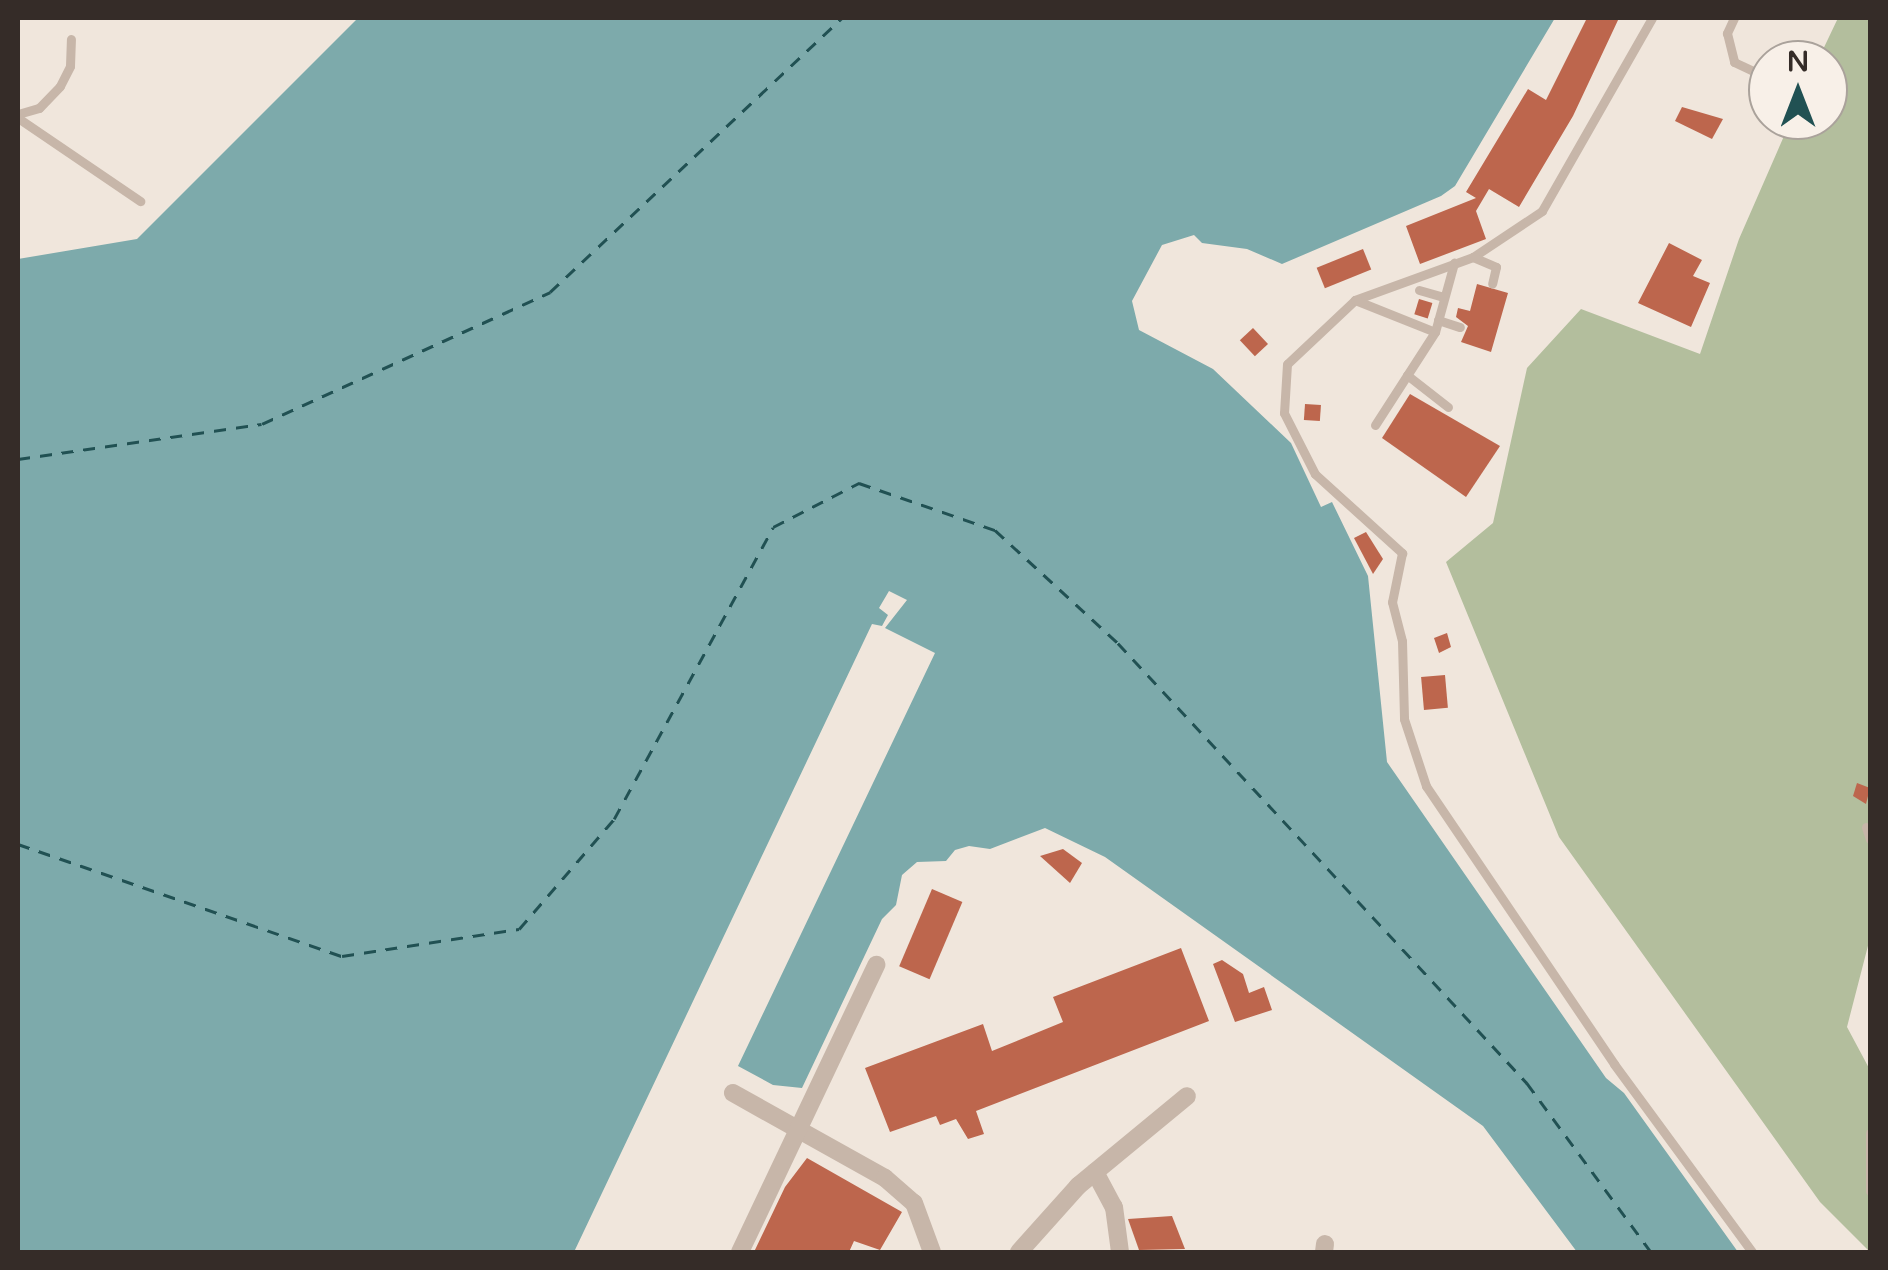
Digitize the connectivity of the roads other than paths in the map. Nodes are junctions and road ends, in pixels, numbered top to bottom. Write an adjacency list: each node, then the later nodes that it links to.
1 (1652, 18): 7 (lane)
2 (1734, 18): 4 (lane)
3 (71, 39): 5 (lane)
4 (1748, 69)
5 (18, 116): 6 (lane)
6 (140, 201)
7 (1472, 257): 8 (lane); 9 (lane)
8 (1454, 264): 11 (lane); 12 (lane)
9 (1492, 284)
10 (1418, 290): 11 (lane)
11 (1444, 298): 13 (lane)
12 (1354, 300): 15 (lane); 32 (lane)
13 (1438, 320): 14 (lane); 15 (lane)
14 (1460, 326)
15 (1435, 332): 16 (lane)
16 (1407, 375): 17 (lane); 18 (lane)
17 (1448, 407)
18 (1374, 425)
19 (1866, 827): 20 (lane)
20 (1870, 839)
21 (876, 965): 24 (street)
22 (734, 1093): 24 (street)
23 (1187, 1096): 26 (street)
24 (795, 1130): 28 (street); 29 (street)
25 (1870, 1133): 27 (lane)
26 (1095, 1172): 30 (street); 31 (street)
27 (1870, 1191)
28 (740, 1252)
29 (932, 1252)
30 (1018, 1252)
31 (1120, 1252)
32 (1752, 1252)

